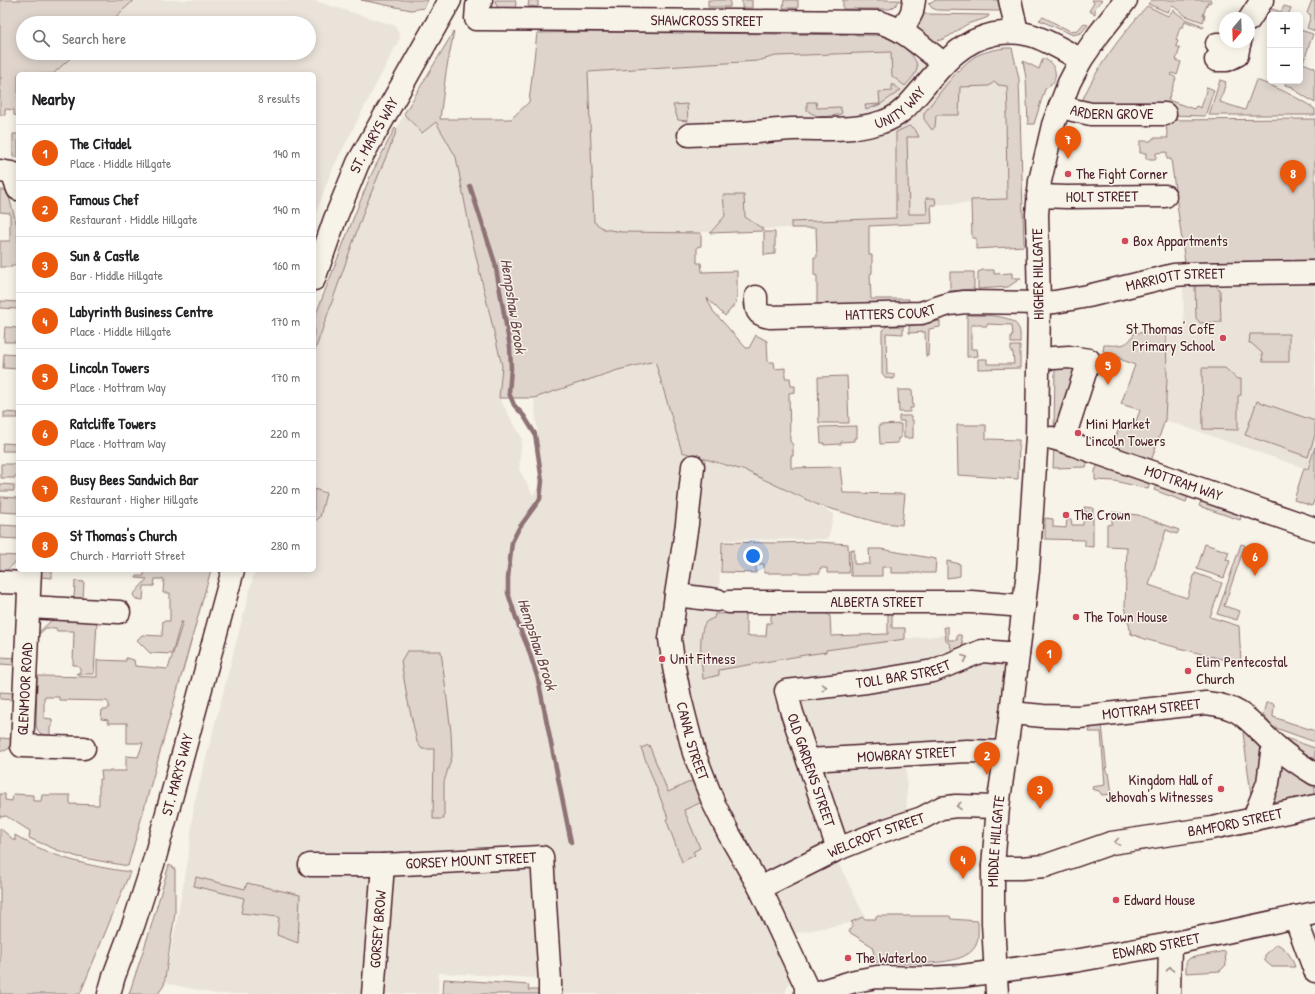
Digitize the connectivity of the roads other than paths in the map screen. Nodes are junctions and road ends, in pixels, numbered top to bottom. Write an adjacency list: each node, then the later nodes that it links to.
1 (450, 0): 22 (street, ST. MARYS WAY)
2 (481, 0): 8 (street, SHAWCROSS STREET)
3 (914, 0): 8 (street)
4 (1010, 0): 9 (street)
5 (1126, 0): 12 (street, HIGHER HILLGATE)
6 (1262, 0): 7 (street)
7 (1254, 12)
8 (902, 31): 13 (street, SHAWCROSS STREET)
9 (1018, 32): 12 (street, UNITY WAY); 13 (street, UNITY WAY)
10 (1227, 48): 11 (street)
11 (1216, 52)
12 (1082, 60): 14 (street, HIGHER HILLGATE)
13 (943, 64): 16 (street, UNITY WAY)
14 (1060, 106): 15 (street, ARDERN GROVE); 19 (street, HIGHER HILLGATE)
15 (1164, 114)
16 (689, 135)
17 (0, 171): 18 (street)
18 (16, 184)
19 (1038, 196): 20 (street, HOLT STREET); 24 (street, HIGHER HILLGATE)
20 (1165, 196)
21 (1315, 272): 24 (street, MARRIOTT STREET)
22 (316, 273)
23 (756, 297): 24 (street, HATTERS COURT)
24 (1038, 304): 28 (street, HIGHER HILLGATE)
25 (1053, 358): 27 (street, MOTTRAM WAY)
26 (693, 466): 32 (street, CANAL STREET)
27 (1315, 529)
28 (1028, 571): 33 (street, MIDDLE HILLGATE)
29 (232, 572): 56 (street, ST. MARYS WAY)
30 (29, 576): 31 (street); 34 (street, GLENMOOR ROAD)
31 (0, 582)
32 (676, 595): 33 (street, ALBERTA STREET); 51 (street, CANAL STREET)
33 (1024, 606): 36 (street, MIDDLE HILLGATE)
34 (29, 607): 35 (street); 40 (street, GLENMOOR ROAD)
35 (119, 612)
36 (1018, 654): 37 (street, TOLL BAR STREET, one-way to 36); 38 (street, MIDDLE HILLGATE)
37 (786, 691): 42 (street, OLD GARDENS STREET)
38 (1011, 713): 39 (street, MOTTRAM STREET); 41 (street, MIDDLE HILLGATE)
39 (1276, 747): 43 (street, MOTTRAM STREET); 46 (street)
40 (84, 748)
41 (1005, 752): 42 (street, MOWBRAY STREET); 45 (street, MIDDLE HILLGATE)
42 (808, 760): 47 (street, OLD GARDENS STREET)
43 (1315, 774)
44 (1315, 806): 46 (street, BAMFORD STREET)
45 (998, 807): 47 (street, WELCROFT STREET, one-way to 47); 50 (street, MIDDLE HILLGATE)
46 (1253, 820): 50 (street, BAMFORD STREET, one-way to 50)
47 (838, 849): 51 (street, WELCROFT STREET)
48 (310, 865): 49 (street, GORSEY MOUNT STREET)
49 (383, 865): 58 (street, GORSEY BROW); 59 (street, GORSEY MOUNT STREET)
50 (993, 866): 54 (street, MIDDLE HILLGATE)
51 (760, 888): 60 (street, CANAL STREET)
52 (1305, 915): 53 (street, EDWARD STREET); 55 (street)
53 (1170, 944): 54 (street, EDWARD STREET); 63 (street, one-way to 53)
54 (995, 971): 61 (street, EDWARD STREET); 62 (street, MIDDLE HILLGATE)
55 (1315, 971)
56 (111, 985): 57 (street, ST. MARYS WAY)
57 (100, 994)
58 (373, 994)
59 (550, 994)
60 (806, 994)
61 (812, 994)
62 (997, 994)
63 (1169, 994)

